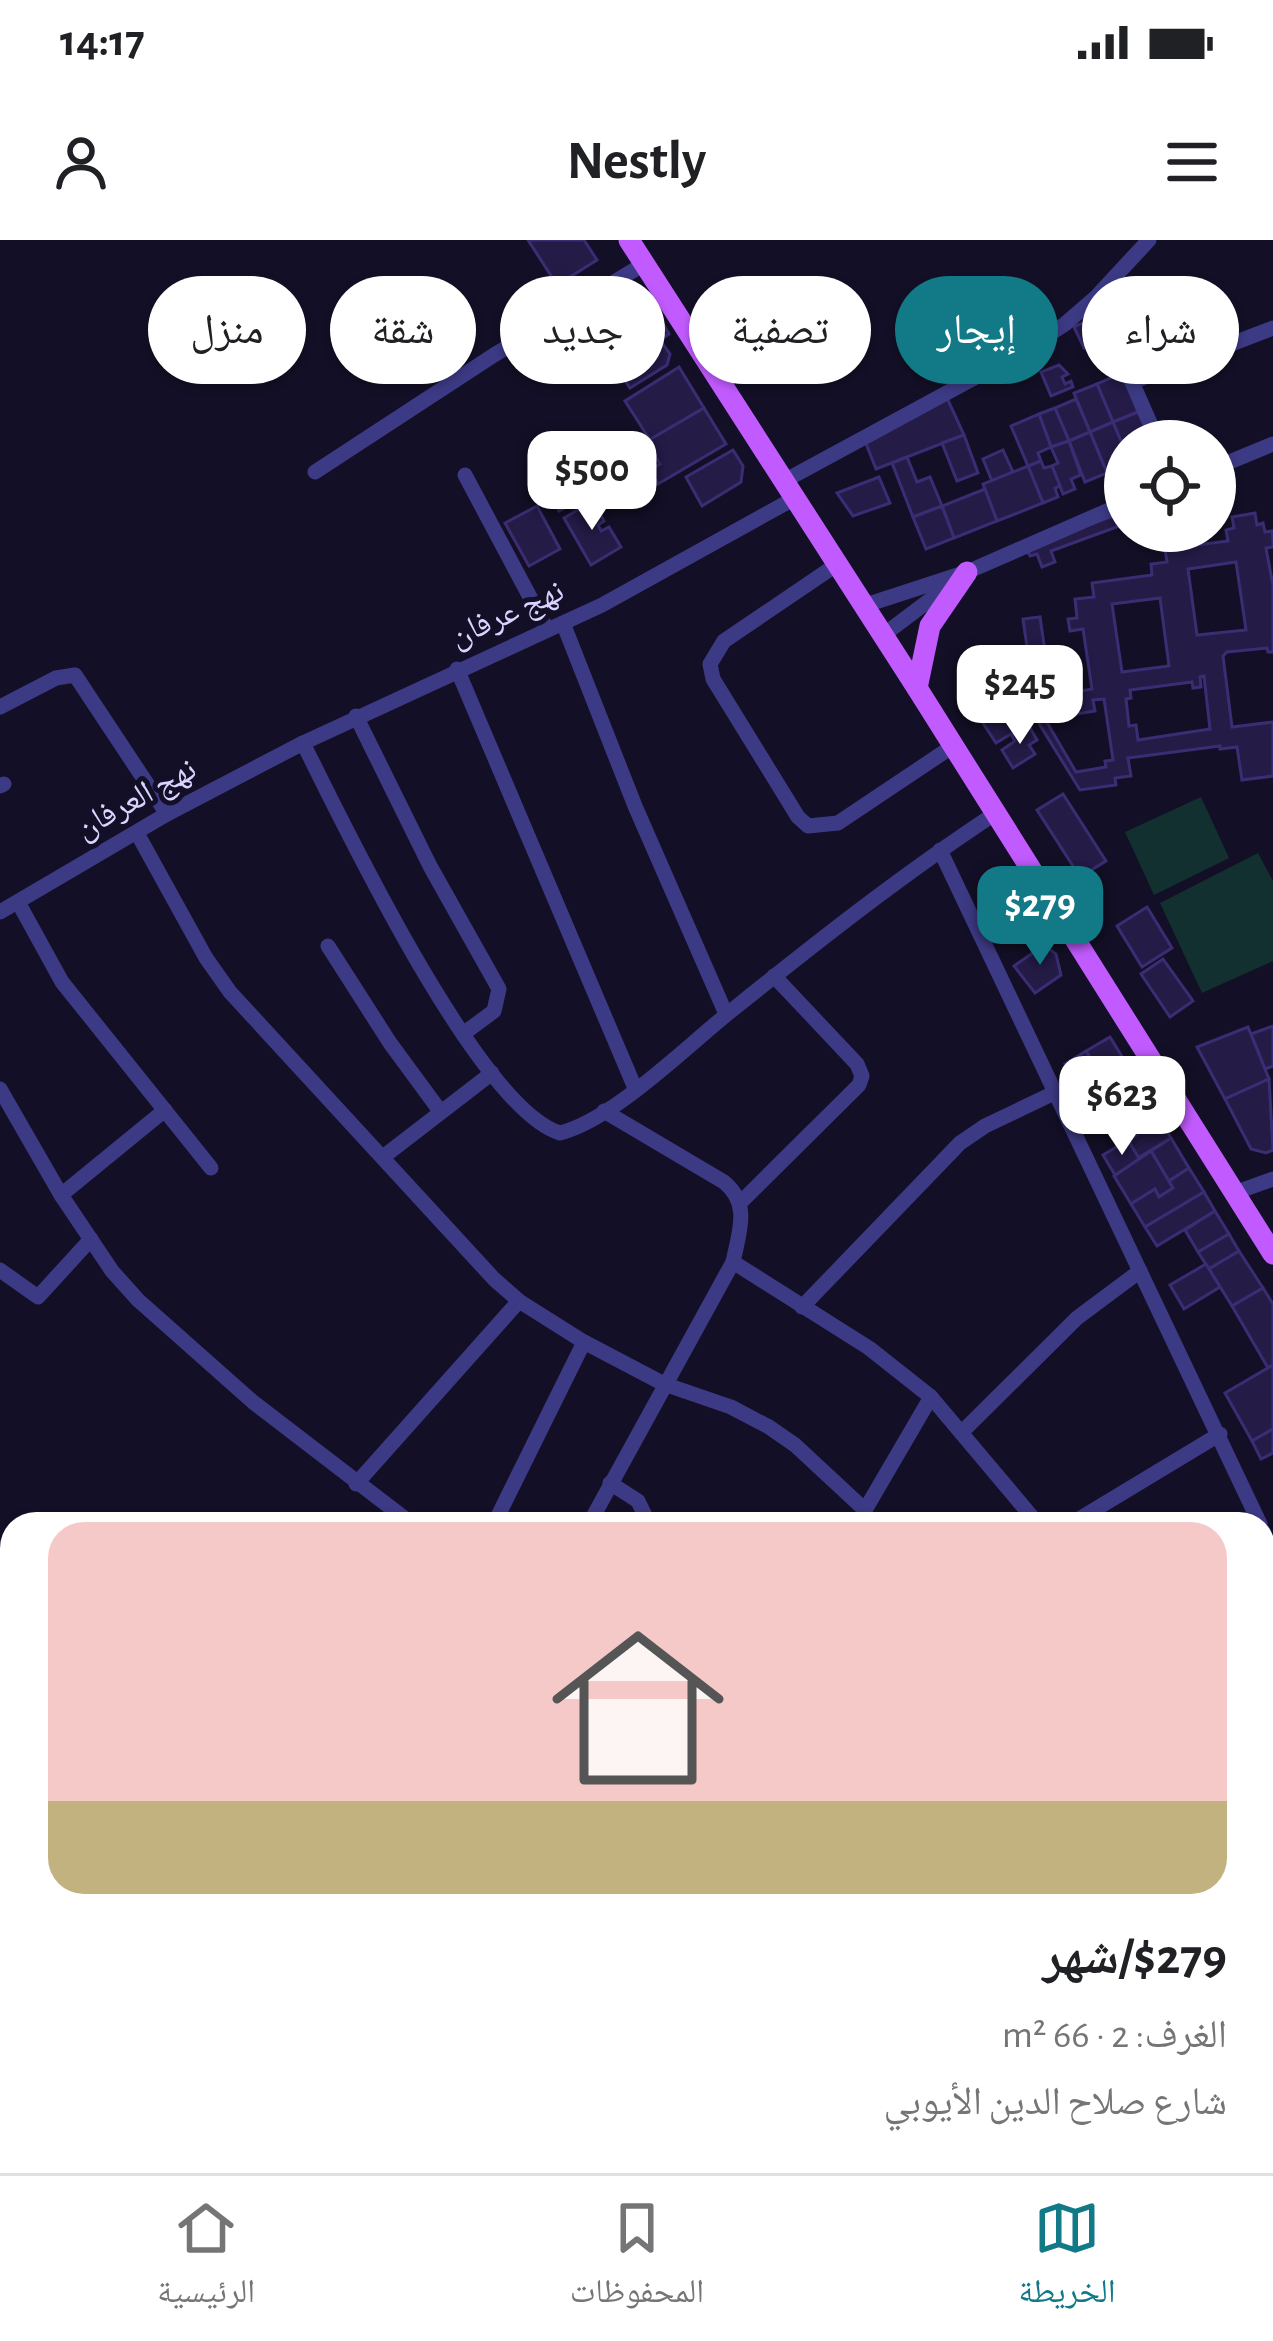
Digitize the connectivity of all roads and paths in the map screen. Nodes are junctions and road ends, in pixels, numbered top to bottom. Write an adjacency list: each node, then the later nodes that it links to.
1 (629, 240): 3 (main road)
2 (1149, 240): 4 (street, نهج عرفان)
3 (644, 264): 12 (street); 14 (main road)
4 (1115, 276)
5 (1082, 308): 14 (street, نهج عرفان)
6 (1273, 328): 7 (street)
7 (1239, 341)
8 (1133, 384): 9 (street)
9 (1149, 420)
10 (1273, 444): 11 (street)
11 (1236, 459)
12 (316, 472)
13 (465, 475): 19 (street)
14 (789, 489): 16 (main road); 19 (street, نهج عرفان)
15 (1104, 512): 17 (street)
16 (836, 565): 18 (main road); 26 (street)
17 (967, 572): 18 (street); 20 (street); 22 (main road)
18 (863, 606): 20 (main road)
19 (555, 626): 21 (street, نهج عرفان); 35 (street)
20 (882, 636): 22 (main road)
21 (457, 669): 24 (street, نهج عرفان); 38 (street)
22 (917, 688): 26 (main road)
23 (0, 707): 28 (street)
24 (356, 716): 25 (street, نهج عرفان); 36 (street)
25 (303, 743): 28 (street, نهج العرفان); 36 (street)
26 (953, 746): 27 (main road)
27 (996, 813): 30 (street); 47 (main road)
28 (167, 814): 29 (street, نهج العرفان)
29 (137, 832): 31 (street, نهج العرفان); 44 (street)
30 (940, 850): 34 (street); 40 (street)
31 (18, 902): 32 (street, نهج العرفان); 41 (street)
32 (0, 912)
33 (328, 946): 42 (street)
34 (774, 976): 35 (street); 49 (street)
35 (726, 1014): 38 (street)
36 (464, 1034): 37 (street)
37 (492, 1073): 42 (street); 43 (street)
38 (635, 1088): 43 (street)
39 (0, 1089): 48 (street)
40 (1054, 1093): 54 (street); 56 (street)
41 (165, 1110): 45 (street); 48 (street)
42 (440, 1111): 44 (street)
43 (604, 1111): 49 (street)
44 (383, 1157): 55 (street)
45 (211, 1168)
46 (1273, 1179): 47 (street)
47 (1234, 1193): 51 (main road)
48 (61, 1195): 50 (street)
49 (741, 1202): 52 (street)
50 (91, 1239): 53 (street); 62 (street)
51 (1273, 1254)
52 (733, 1262): 56 (street); 58 (street)
53 (0, 1270)
54 (1140, 1270): 60 (street); 61 (street)
55 (518, 1301): 57 (street); 62 (street)
56 (802, 1307): 59 (street)
57 (584, 1342): 58 (street); 65 (street)
58 (664, 1384): 63 (street); 68 (street)
59 (931, 1397): 60 (street); 69 (street)
60 (963, 1431): 70 (street)
61 (1220, 1434): 71 (street); 72 (street)
62 (356, 1484): 64 (street)
63 (610, 1484): 66 (street); 67 (street)
64 (395, 1512)
65 (500, 1512)
66 (595, 1512)
67 (643, 1512)
68 (861, 1512)
69 (869, 1512)
70 (1028, 1512)
71 (1091, 1512)
72 (1255, 1512)

